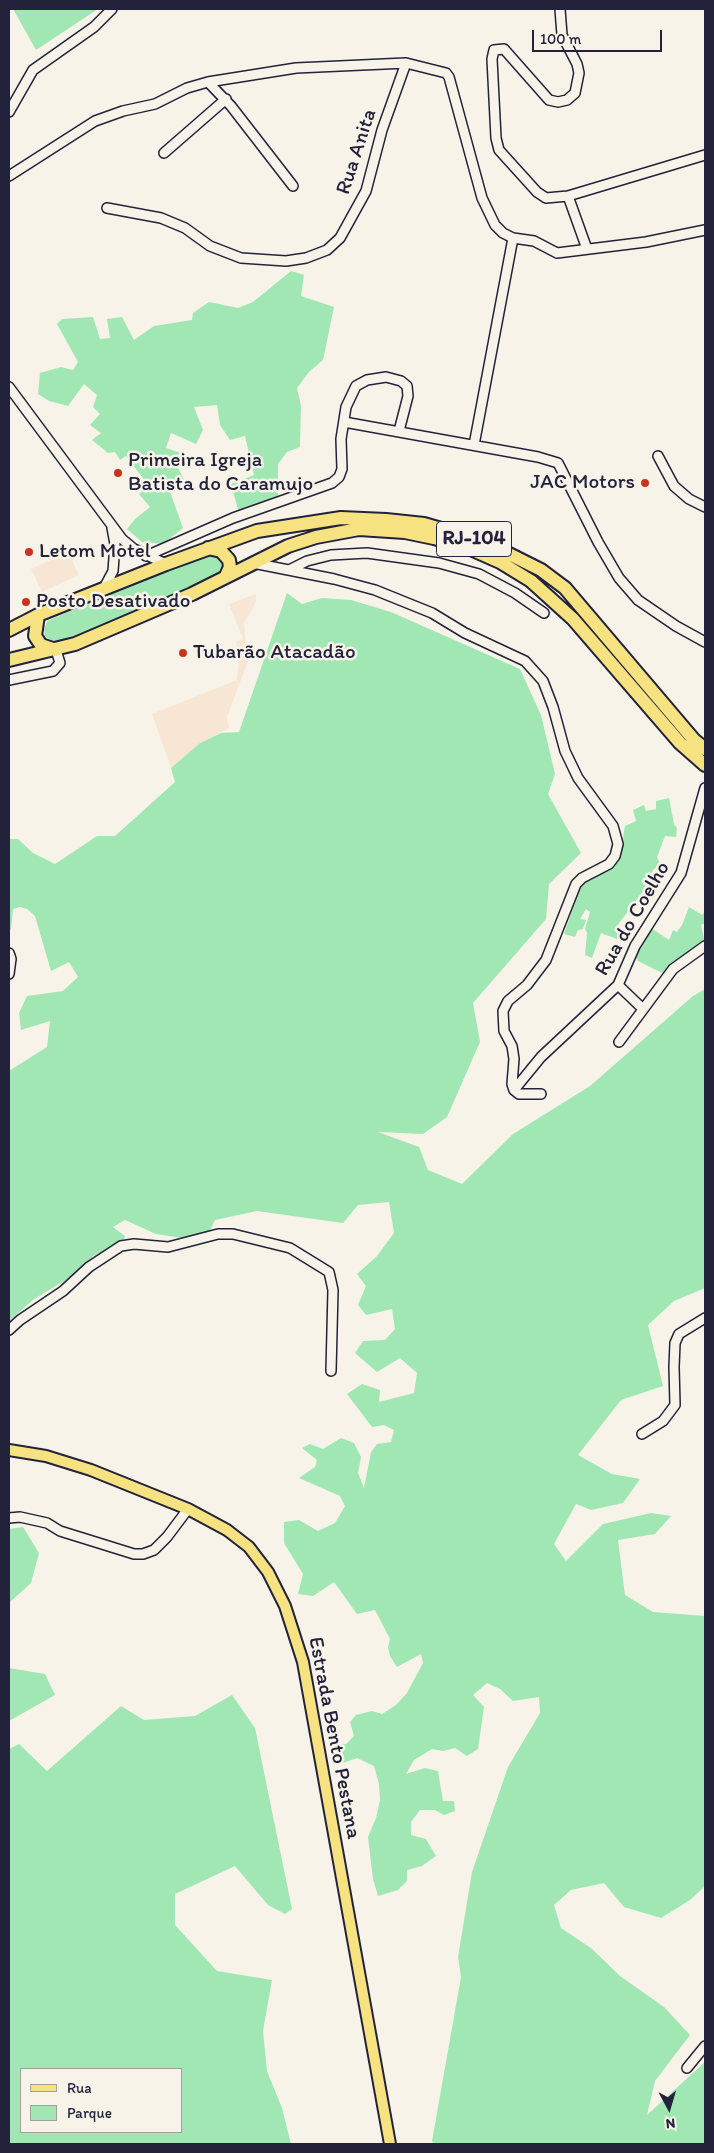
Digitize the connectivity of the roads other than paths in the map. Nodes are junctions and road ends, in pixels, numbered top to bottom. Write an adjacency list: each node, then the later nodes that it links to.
1 (112, 9): 6 (street)
2 (560, 9): 11 (street)
3 (406, 64): 4 (street); 12 (street, Rua Anita); 14 (street)
4 (208, 82): 5 (street); 9 (street)
5 (226, 99): 7 (street); 10 (street)
6 (9, 112)
7 (164, 153)
8 (705, 155): 11 (street)
9 (9, 176)
10 (293, 186)
11 (568, 196): 15 (street)
12 (107, 208)
13 (705, 230): 15 (street)
14 (513, 238): 15 (street); 19 (street)
15 (587, 249)
16 (9, 387): 22 (street)
17 (344, 422): 18 (street); 18 (street); 24 (street)
18 (399, 431): 19 (street)
19 (474, 445): 33 (street)
20 (658, 456): 21 (street)
21 (705, 507)
22 (111, 523): 24 (street); 29 (street)
23 (208, 548): 26 (highway, RJ-104); 28 (highway); 37 (highway, RJ-104)
24 (146, 556): 26 (street)
25 (253, 563): 27 (street); 28 (highway, RJ-104); 38 (highway, RJ-104)
26 (166, 564): 29 (highway, RJ-104)
27 (288, 570): 30 (street); 46 (street)
28 (226, 576): 34 (highway, RJ-104)
29 (104, 588): 31 (highway, RJ-104)
30 (544, 613)
31 (38, 615): 32 (highway, RJ-104); 34 (highway)
32 (9, 630)
33 (705, 642)
34 (56, 650): 35 (highway, RJ-104); 36 (street)
35 (9, 660)
36 (9, 680)
37 (705, 748)
38 (705, 765)
39 (705, 788): 43 (street, Rua do Coelho)
40 (705, 946): 44 (street)
41 (9, 953): 42 (street)
42 (9, 974)
43 (618, 985): 44 (street); 46 (street, Rua do Coelho)
44 (644, 1009): 45 (street)
45 (618, 1042)
46 (514, 1090): 47 (street)
47 (541, 1094)
48 (705, 1318): 51 (street)
49 (9, 1330): 50 (street)
50 (331, 1371)
51 (642, 1434)
52 (9, 1450): 53 (main road, Estrada Bento Pestana)
53 (188, 1509): 54 (street); 57 (main road, Estrada Bento Pestana)
54 (9, 1518)
55 (705, 2046): 56 (street)
56 (687, 2068)
57 (390, 2144)

